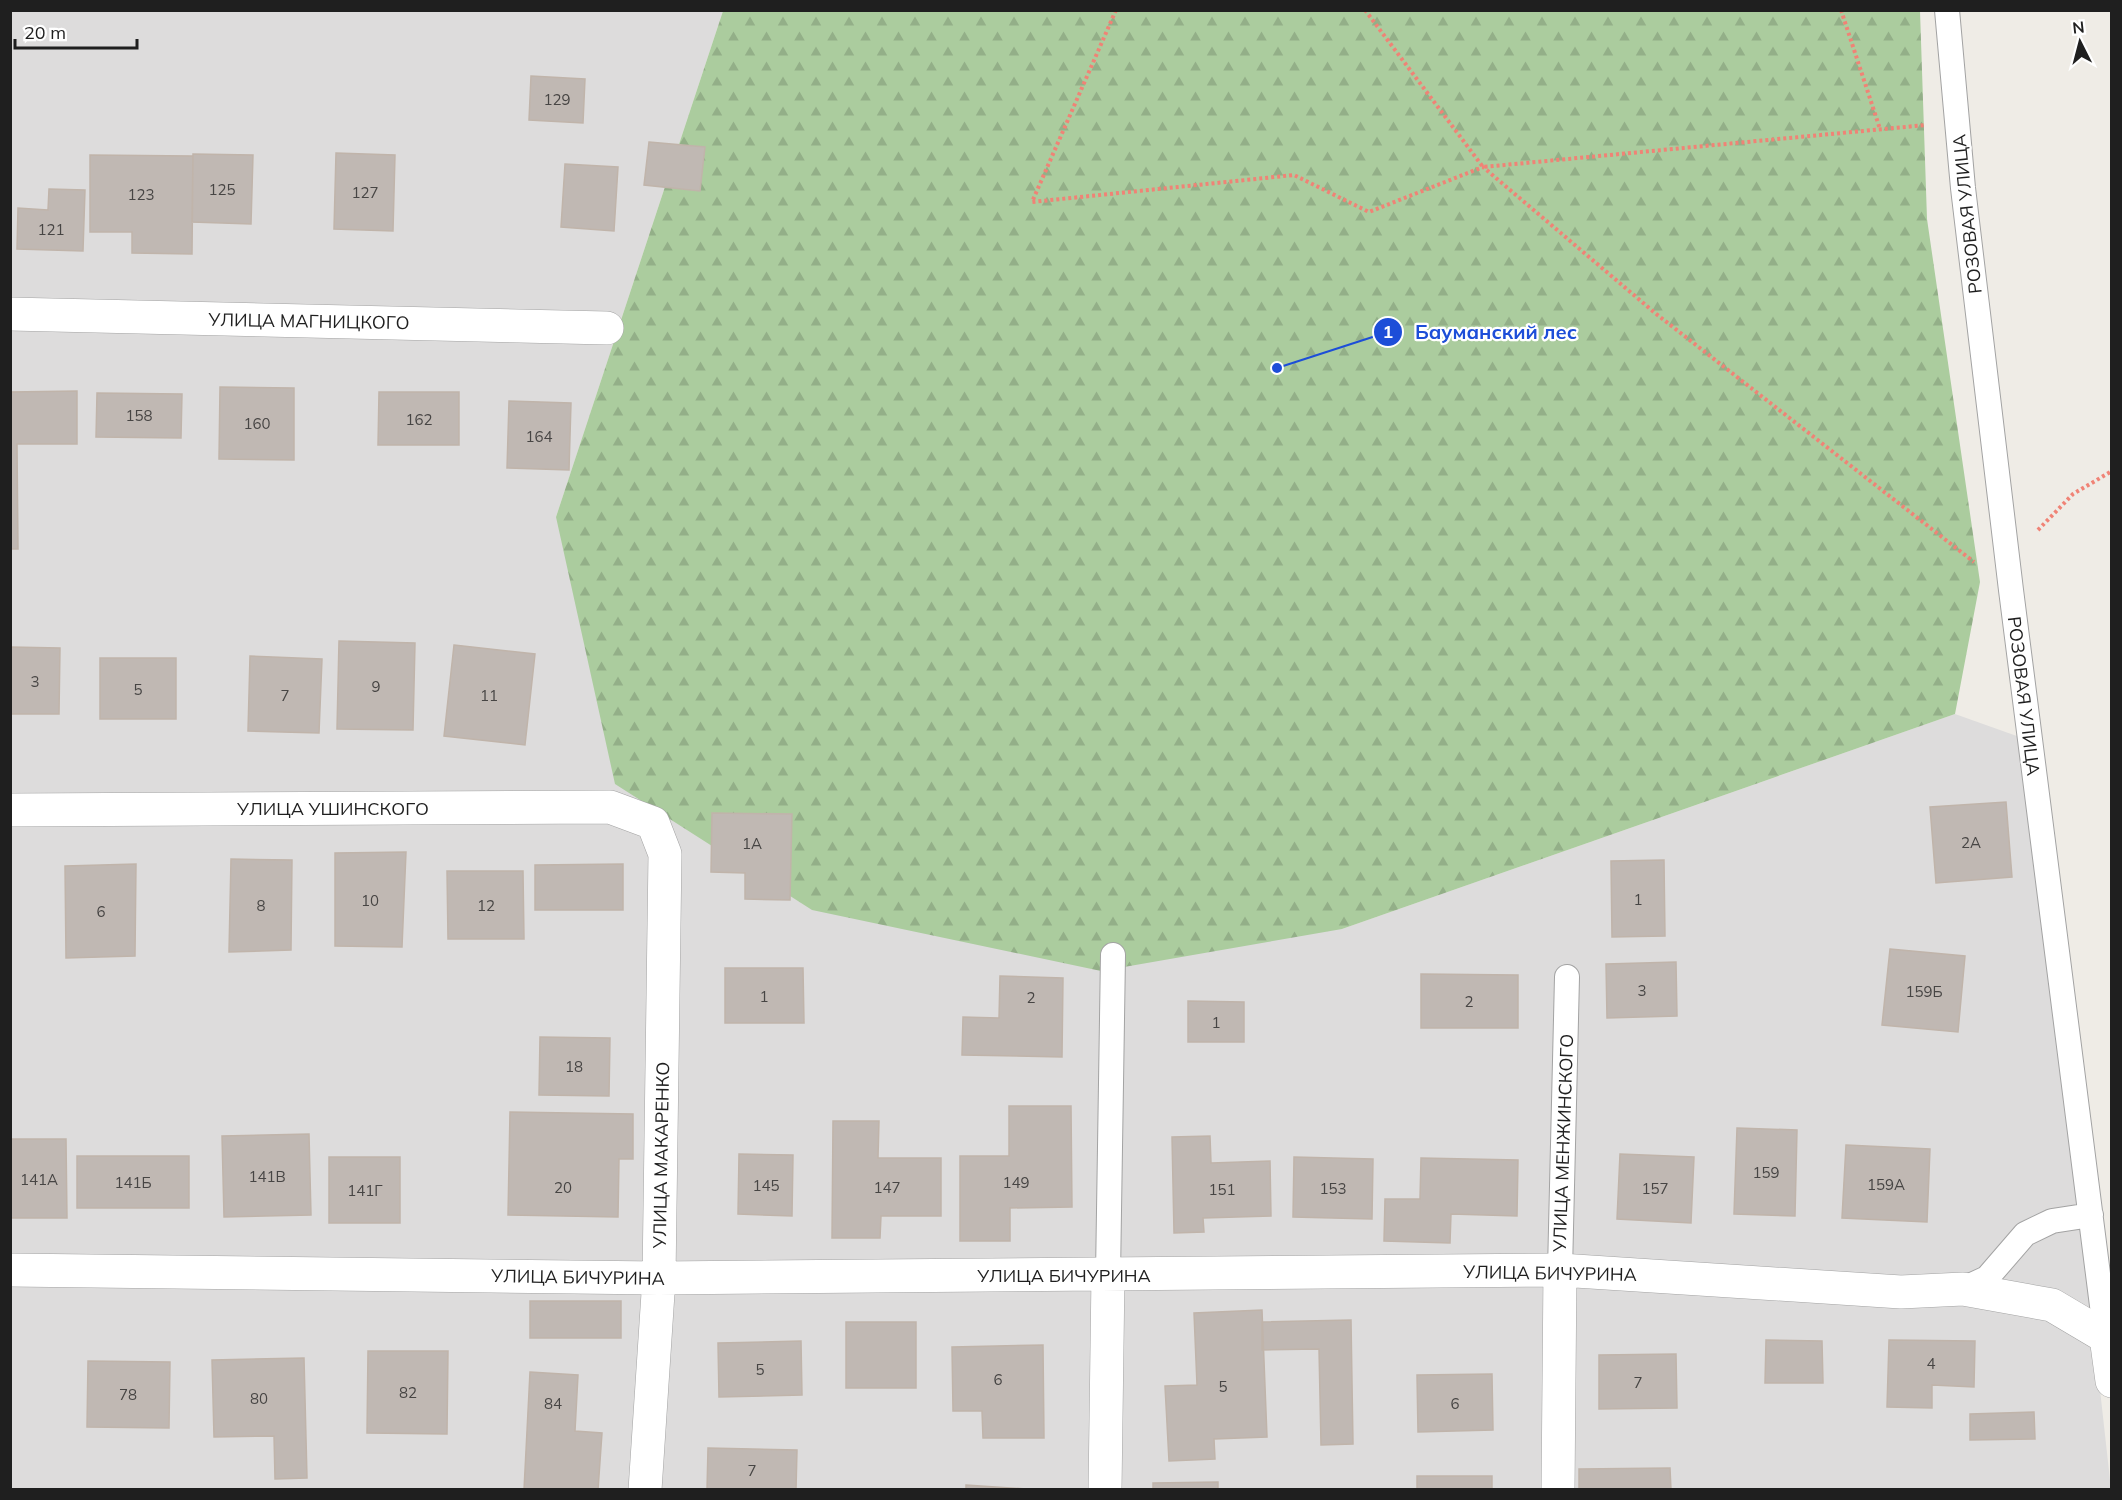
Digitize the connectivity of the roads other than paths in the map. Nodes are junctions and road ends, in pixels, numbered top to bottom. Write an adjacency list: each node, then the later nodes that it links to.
1 (1947, 10): 8 (lane, РОЗОВАЯ УЛИЦА)
2 (10, 314): 3 (street, УЛИЦА МАГНИЦКОГО)
3 (607, 328)
4 (10, 810): 5 (street, УЛИЦА УШИНСКОГО)
5 (653, 823): 12 (street, УЛИЦА МАКАРЕНКО)
6 (1113, 955): 11 (lane)
7 (1567, 977): 10 (lane, УЛИЦА МЕНЖИНСКОГО)
8 (2091, 1215): 13 (lane); 14 (lane, РОЗОВАЯ УЛИЦА)
9 (10, 1270): 12 (street, УЛИЦА БИЧУРИНА)
10 (1560, 1270): 11 (street, УЛИЦА БИЧУРИНА); 13 (street, УЛИЦА БИЧУРИНА); 18 (street, УЛИЦА МЕНЖИНСКОГО)
11 (1108, 1275): 12 (street, УЛИЦА БИЧУРИНА); 17 (street)
12 (659, 1278): 16 (street, УЛИЦА МАКАРЕНКО)
13 (1963, 1289): 14 (street, УЛИЦА БИЧУРИНА)
14 (2106, 1337): 15 (street, РОЗОВАЯ УЛИЦА)
15 (2112, 1381)
16 (645, 1490)
17 (1105, 1490)
18 (1558, 1490)

